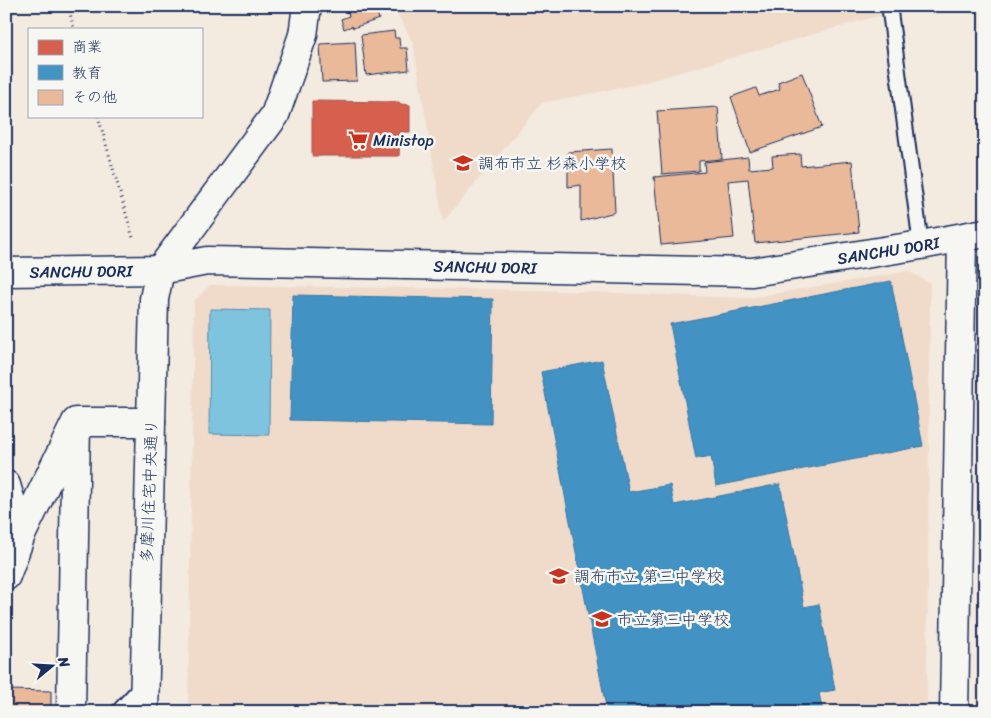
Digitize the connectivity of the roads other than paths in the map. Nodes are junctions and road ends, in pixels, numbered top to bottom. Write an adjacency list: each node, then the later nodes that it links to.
1 (307, 6): 5 (street)
2 (890, 12): 4 (lane)
3 (973, 235): 4 (street, SANCHU DORI); 16 (street, SANCHU DORI)
4 (921, 245): 5 (street, SANCHU DORI)
5 (151, 270): 6 (street, SANCHU DORI); 8 (street, 多摩川住宅中央通り)
6 (6, 272)
7 (76, 422): 8 (street); 10 (street); 13 (street)
8 (151, 422): 12 (street, 多摩川住宅中央通り)
9 (6, 485): 10 (street)
10 (21, 535): 11 (street)
11 (6, 576)
12 (144, 683): 14 (lane); 15 (street, 多摩川住宅中央通り)
13 (71, 712)
14 (118, 712)
15 (144, 712)
16 (954, 712)

